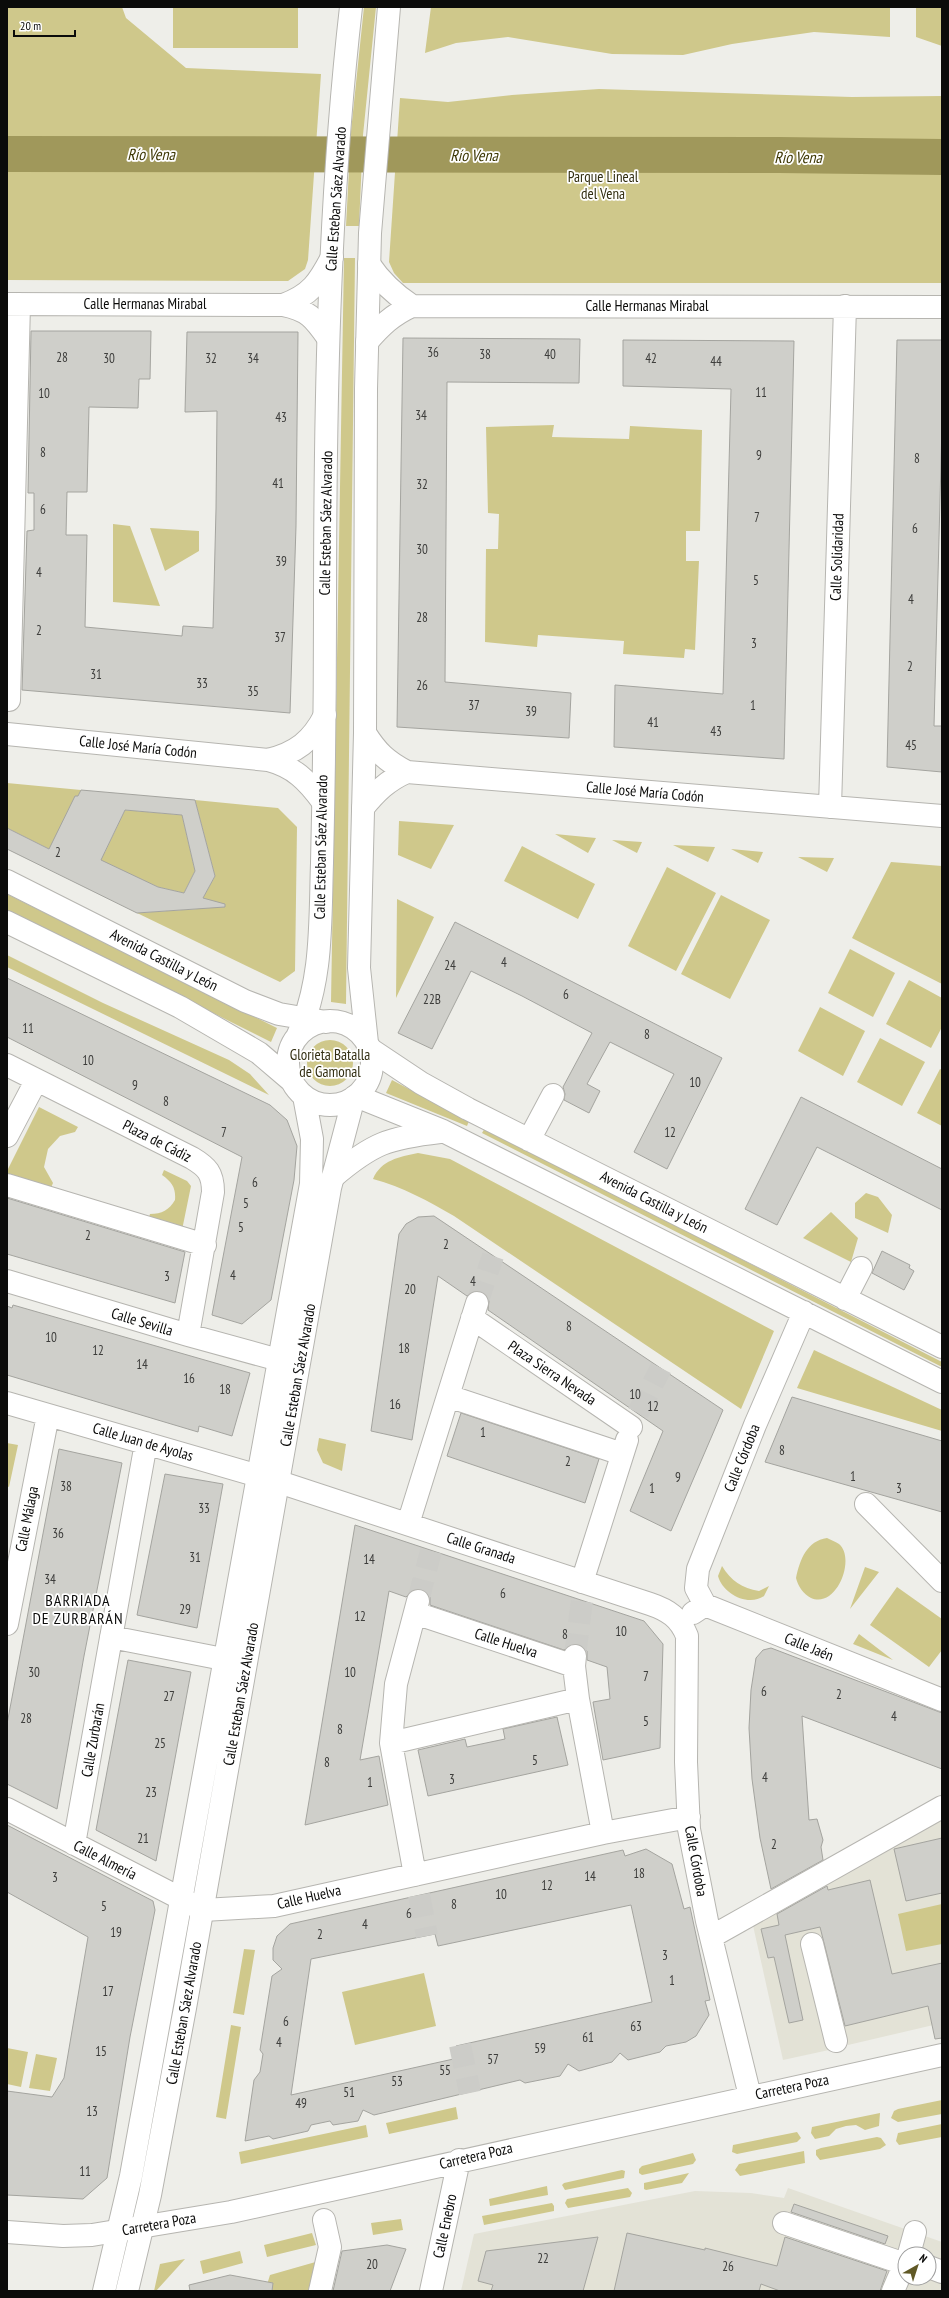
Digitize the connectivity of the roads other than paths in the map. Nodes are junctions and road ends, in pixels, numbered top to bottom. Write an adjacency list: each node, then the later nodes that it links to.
1 (352, 7): 3 (street, Calle Esteban Sáez Alvarado)
2 (389, 7): 4 (street)
3 (332, 257): 6 (street, Calle Hermanas Mirabal); 10 (street, Calle Esteban Sáez Alvarado)
4 (369, 264): 7 (street); 11 (street)
5 (13, 304): 6 (street, Calle Hermanas Mirabal); 12 (street)
6 (283, 305): 10 (street, Calle Hermanas Mirabal)
7 (412, 306): 8 (street, Calle Hermanas Mirabal); 11 (street)
8 (844, 306): 9 (street, Calle Hermanas Mirabal); 19 (street, Calle Solidaridad)
9 (942, 307)
10 (328, 338): 13 (street, Calle Esteban Sáez Alvarado)
11 (367, 342): 14 (street)
12 (9, 700)
13 (325, 715): 16 (street, Calle José María Codón); 18 (street, Calle Esteban Sáez Alvarado)
14 (365, 733): 17 (street, Calle José María Codón); 20 (street)
15 (7, 734): 16 (street, Calle José María Codón)
16 (268, 760): 18 (street, Calle José María Codón)
17 (407, 772): 19 (street, Calle José María Codón); 20 (street)
18 (323, 802): 24 (street, Calle Esteban Sáez Alvarado)
19 (830, 807): 21 (street, Calle José María Codón)
20 (363, 808): 27 (street)
21 (942, 816)
22 (7, 881): 25 (street, Avenida Castilla y León)
23 (8, 925): 30 (street)
24 (318, 968): 25 (street); 26 (street, Calle Esteban Sáez Alvarado)
25 (267, 1009): 26 (street, Avenida Castilla y León)
26 (310, 1026): 27 (street); 30 (street)
27 (368, 1046): 32 (street); 35 (street, Avenida Castilla y León)
28 (7, 1065): 29 (street, Plaza de Cádiz)
29 (36, 1081): 34 (street); 38 (street, Plaza de Cádiz)
30 (298, 1089): 32 (street); 45 (street, Calle Esteban Sáez Alvarado)
31 (553, 1095): 35 (street)
32 (355, 1096): 33 (street, Avenida Castilla y León); 36 (street, Calle Esteban Sáez Alvarado)
33 (443, 1131): 36 (street); 42 (street, Avenida Castilla y León)
34 (7, 1136)
35 (529, 1140): 41 (street, Avenida Castilla y León)
36 (333, 1177): 53 (street, Calle Esteban Sáez Alvarado)
37 (7, 1185): 38 (street)
38 (204, 1245): 43 (street, Plaza de Cádiz)
39 (861, 1268): 41 (street)
40 (7, 1281): 43 (street, Calle Sevilla)
41 (845, 1299): 44 (street, Avenida Castilla y León)
42 (804, 1312): 46 (street, Avenida Castilla y León); 58 (street, Calle Córdoba)
43 (188, 1335): 45 (street, Calle Sevilla)
44 (942, 1347)
45 (279, 1360): 52 (street, Calle Esteban Sáez Alvarado)
46 (942, 1382)
47 (448, 1396): 51 (street); 51 (street, Plaza Sierra Nevada); 55 (street, Plaza Sierra Nevada)
48 (7, 1403): 49 (street, Calle Juan de Ayolas)
49 (48, 1415): 50 (street, Calle Juan de Ayolas); 60 (street, Calle Málaga)
50 (146, 1443): 52 (street, Calle Juan de Ayolas); 61 (street, Calle Zurbarán)
51 (622, 1454): 57 (street, Plaza Sierra Nevada)
52 (258, 1475): 53 (street, Calle Juan de Ayolas); 62 (street, Calle Esteban Sáez Alvarado)
53 (279, 1482): 55 (street, Calle Granada); 73 (street, Calle Esteban Sáez Alvarado)
54 (866, 1504): 56 (street)
55 (408, 1524): 57 (street, Calle Granada)
56 (942, 1581)
57 (583, 1588): 59 (street, Calle Granada)
58 (705, 1605): 59 (street); 64 (street, Calle Jaén)
59 (680, 1622): 68 (street, Calle Córdoba)
60 (7, 1624)
61 (111, 1636): 62 (street); 70 (street, Calle Zurbarán)
62 (224, 1659): 72 (street, Calle Esteban Sáez Alvarado)
63 (578, 1699): 65 (street); 65 (street, Calle Huelva); 69 (street, Calle Huelva)
64 (942, 1700)
65 (391, 1743): 71 (street, Calle Huelva)
66 (942, 1807): 74 (street)
67 (7, 1809): 70 (street, Calle Almería)
68 (689, 1817): 69 (street, Calle Huelva); 74 (street, Calle Córdoba)
69 (603, 1833): 71 (street, Calle Huelva)
70 (74, 1844): 72 (street, Calle Almería)
71 (415, 1874): 73 (street, Calle Huelva)
72 (181, 1899): 73 (street, Calle Almería); 83 (street, Calle Esteban Sáez Alvarado)
73 (203, 1910): 82 (street, Calle Esteban Sáez Alvarado)
74 (711, 1937): 78 (street, Calle Córdoba)
75 (812, 1944): 76 (street)
76 (836, 2041)
77 (942, 2055): 78 (street, Carretera Poza)
78 (750, 2096): 79 (street, Carretera Poza)
79 (459, 2160): 82 (street, Carretera Poza); 91 (street, Calle Enebro)
80 (324, 2220): 90 (street)
81 (784, 2223): 87 (street)
82 (143, 2227): 83 (street, Carretera Poza); 89 (street, Calle Esteban Sáez Alvarado)
83 (119, 2230): 84 (street, Carretera Poza); 88 (street, Calle Esteban Sáez Alvarado)
84 (7, 2232)
85 (915, 2232): 86 (street)
86 (911, 2246)
87 (897, 2261)
88 (104, 2291)
89 (127, 2291)
90 (320, 2291)
91 (431, 2291)

